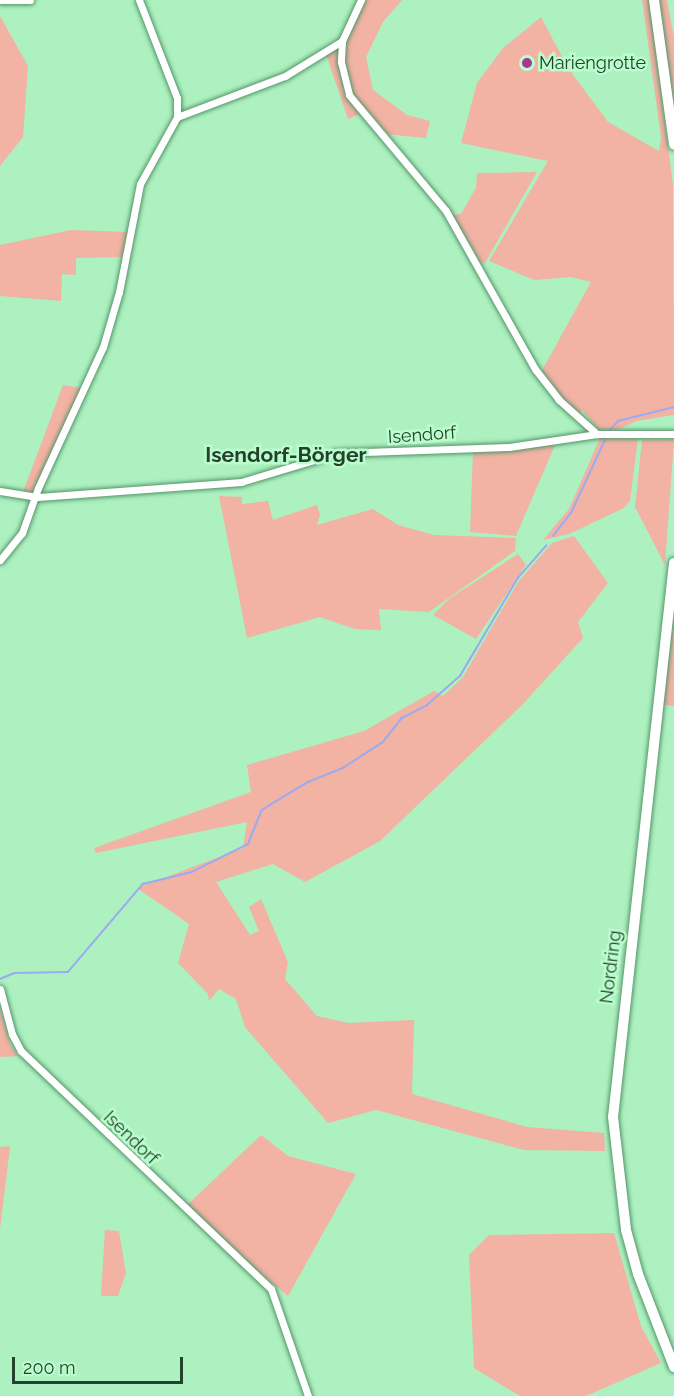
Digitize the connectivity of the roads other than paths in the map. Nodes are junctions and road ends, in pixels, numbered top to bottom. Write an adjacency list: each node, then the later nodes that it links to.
1 (0, 0): 2 (street)
2 (30, 0)
3 (138, 0): 7 (street)
4 (361, 0): 6 (street)
5 (654, 0): 8 (main road)
6 (342, 41): 7 (street); 9 (street)
7 (177, 117): 12 (street)
8 (674, 145)
9 (600, 433): 10 (street, Isendorf); 12 (street, Isendorf)
10 (674, 434)
11 (0, 491): 12 (street, Isendorf)
12 (38, 497): 13 (street)
13 (0, 560)
14 (674, 563): 16 (main road, Nordring)
15 (0, 989): 17 (street, Isendorf)
16 (674, 1367)
17 (308, 1396)

